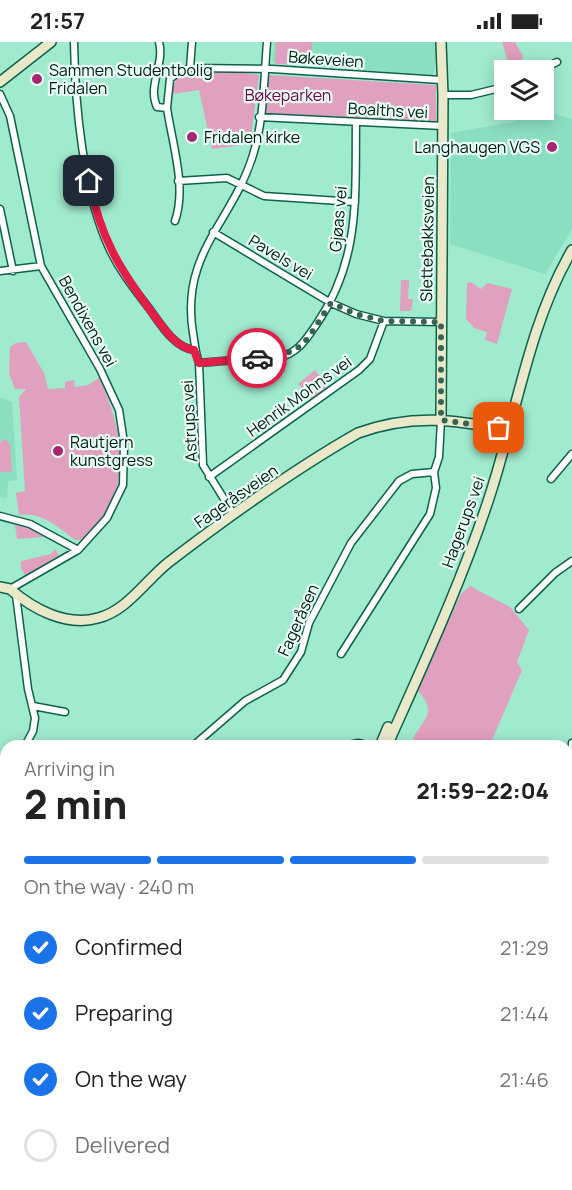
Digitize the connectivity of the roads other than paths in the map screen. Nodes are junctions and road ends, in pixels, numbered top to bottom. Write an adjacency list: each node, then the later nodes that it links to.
1 (51, 42): 10 (street)
2 (74, 42): 31 (street)
3 (159, 42): 14 (street)
4 (192, 42): 7 (street)
5 (267, 42): 8 (street, Astrups vei)
6 (441, 42): 9 (street, Slettebakksveien)
7 (190, 68): 8 (street, Bøkeveien); 14 (street)
8 (265, 69): 9 (street, Bøkeveien); 15 (street, Astrups vei)
9 (441, 80): 13 (street, Slettebakksveien)
10 (0, 82)
11 (494, 89): 13 (street)
12 (0, 94): 25 (street, Bendixens vei)
13 (443, 95): 17 (street, Slettebakksveien)
14 (167, 108): 18 (street)
15 (260, 117): 16 (street, Boalths vei); 19 (street, Astrups vei)
16 (356, 122): 17 (street, Boalths vei); 20 (street, Gjøas vei)
17 (443, 126): 30 (street, Slettebakksveien)
18 (178, 181): 19 (street); 22 (street)
19 (240, 185): 20 (street); 23 (street, Astrups vei)
20 (355, 202): 28 (street, Gjøas vei)
21 (0, 209): 27 (street)
22 (175, 221)
23 (213, 232): 28 (street, Pavels vei); 31 (street, Astrups vei)
24 (572, 250): 34 (street, Hagerups vei)
25 (41, 266): 27 (street); 41 (street, Bendixens vei)
26 (0, 271): 27 (street)
27 (13, 271)
28 (331, 303): 29 (street, Pavels vei); 32 (street, Gjøas vei)
29 (384, 321): 30 (street, Pavels vei); 37 (street, Henrik Mohns vei)
30 (441, 322): 33 (street, Slettebakksveien)
31 (194, 350): 32 (street, Astrups vei)
32 (199, 363): 37 (street, Astrups vei)
33 (441, 420): 34 (street, Fageråsveien); 36 (street); 40 (street, Fageråsveien)
34 (510, 430): 46 (street, Hagerups vei)
35 (572, 454): 38 (street)
36 (434, 472): 45 (street); 50 (street, Fageråsen)
37 (209, 477): 40 (street, Astrups vei)
38 (550, 479)
39 (0, 516): 41 (street)
40 (234, 516): 43 (street, Fageråsveien)
41 (78, 550): 43 (street, Bendixens vei)
42 (572, 561): 44 (street)
43 (9, 590): 47 (street)
44 (519, 609)
45 (341, 654)
46 (420, 666): 51 (street, Hagerups vei); 52 (street, Hagerups vei)
47 (33, 706): 48 (street); 49 (street)
48 (65, 712)
49 (28, 740)
50 (200, 740)
51 (383, 740)
52 (389, 740)

